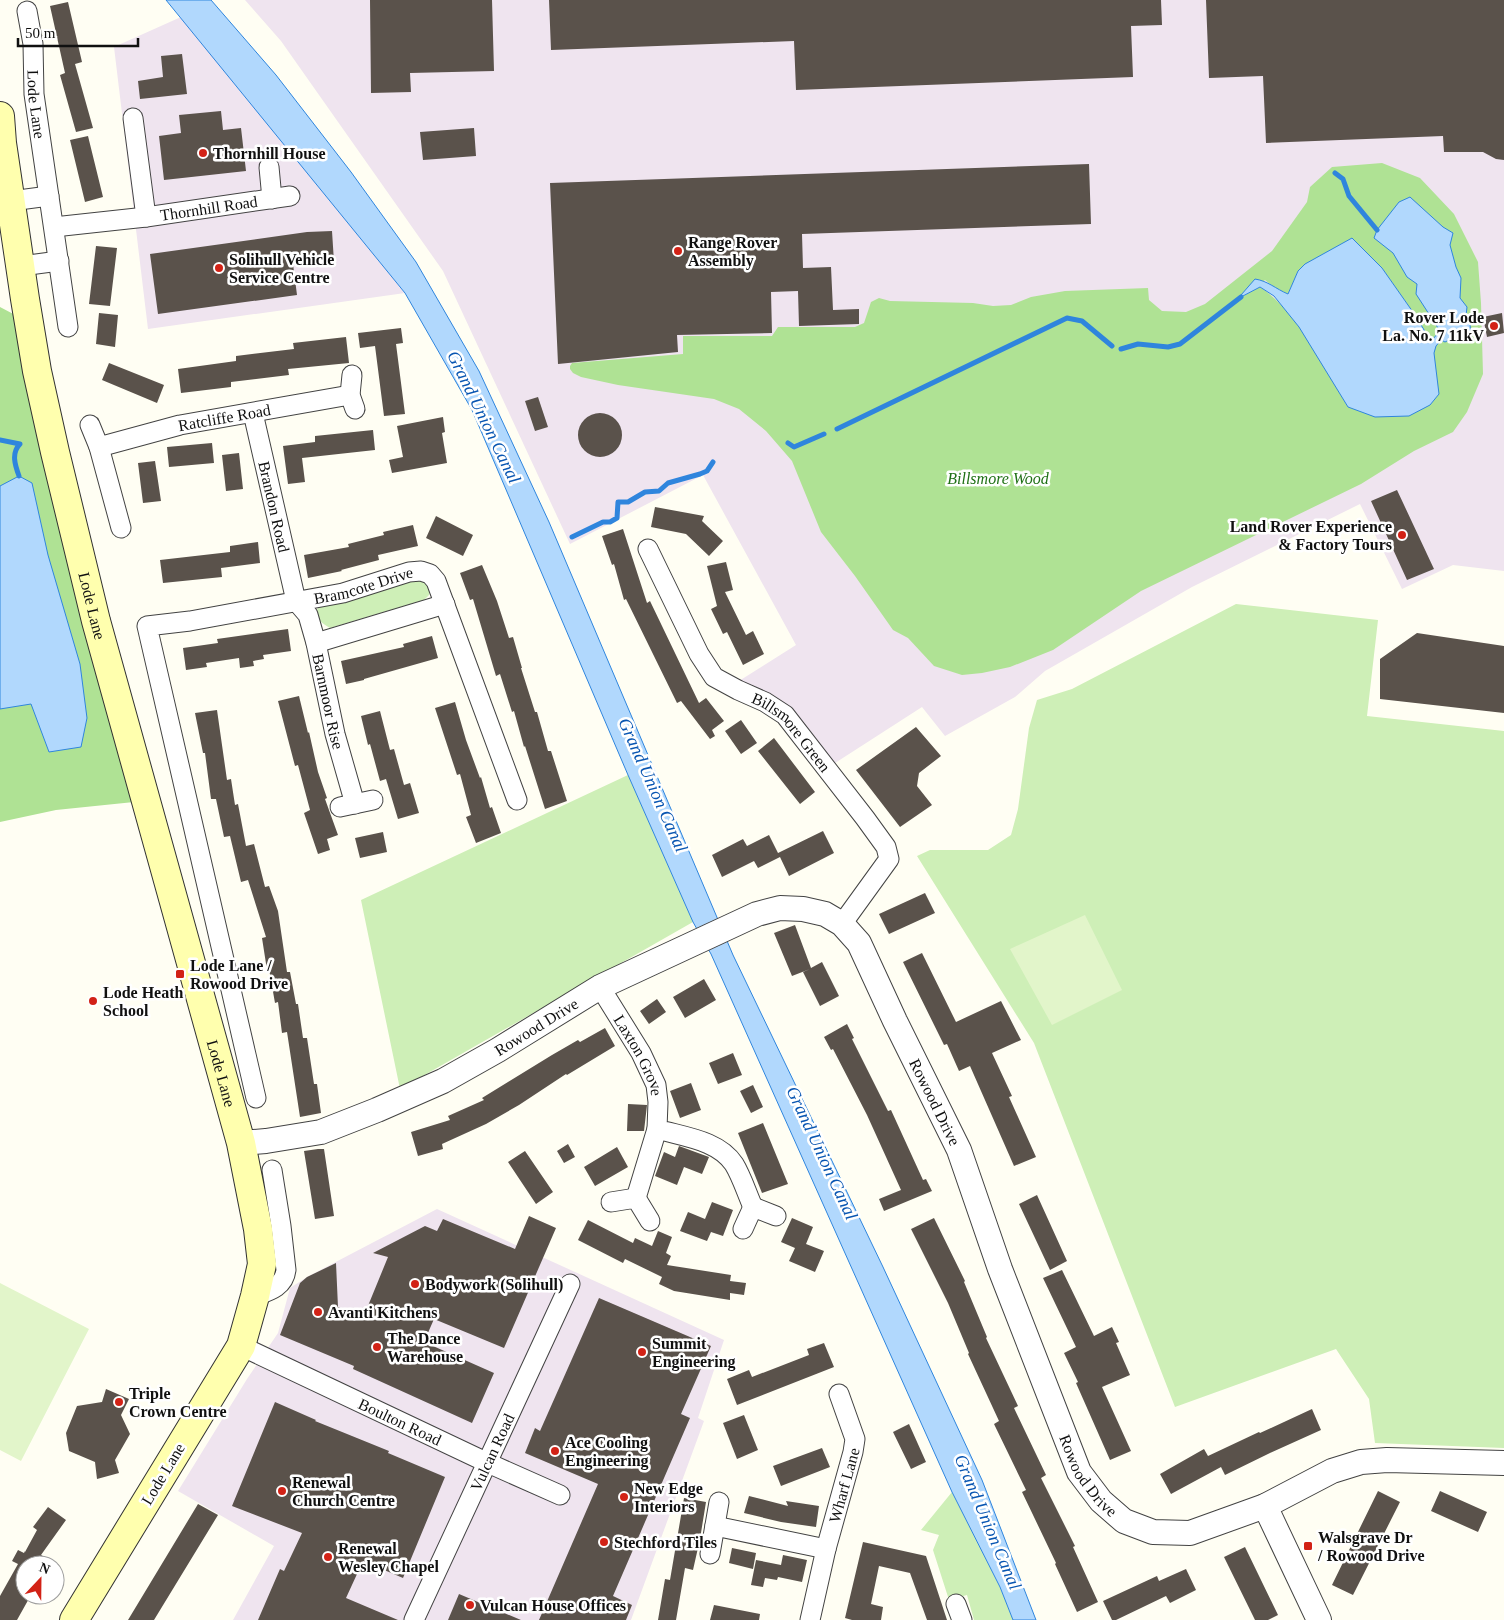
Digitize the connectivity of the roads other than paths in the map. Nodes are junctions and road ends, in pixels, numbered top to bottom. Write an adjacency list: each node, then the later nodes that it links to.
1 (28, 12): 5 (street, Lode Lane)
2 (132, 118): 7 (street, Thornhill Road)
3 (1, 134): 6 (main road, Lode Lane)
4 (269, 167): 7 (street, Thornhill Road)
5 (49, 196): 6 (street); 8 (street, Lode Lane)
6 (11, 201): 10 (main road, Lode Lane)
7 (146, 218): 8 (street, Thornhill Road)
8 (54, 228): 9 (street, Lode Lane)
9 (59, 262): 10 (street); 11 (street, Lode Lane)
10 (21, 266): 26 (main road, Lode Lane)
11 (68, 327)
12 (352, 375): 13 (street, Ratcliffe Road)
13 (252, 413): 15 (street, Ratcliffe Road); 18 (street, Brandon Road)
14 (90, 425): 15 (street)
15 (99, 447): 16 (street)
16 (121, 528)
17 (648, 549): 25 (street, Billsmore Green)
18 (296, 601): 19 (street, Bramcote Drive); 20 (street, Bramcote Drive); 21 (street, Barnmoor Rise)
19 (445, 604): 21 (street); 23 (street, Bramcote Drive)
20 (147, 626): 24 (street, Lode Lane)
21 (316, 642): 22 (street, Barnmoor Rise)
22 (374, 800)
23 (517, 800)
24 (215, 922): 26 (street); 28 (street, Lode Lane)
25 (842, 924): 27 (street, Rowood Drive); 46 (street, Rowood Drive)
26 (184, 940): 30 (main road, Lode Lane)
27 (600, 987): 29 (street, Laxton Grove); 30 (street, Rowood Drive)
28 (256, 1098)
29 (657, 1129): 32 (street, Laxton Grove); 34 (street)
30 (241, 1143): 39 (main road, Lode Lane)
31 (272, 1170): 39 (street)
32 (636, 1198): 33 (street); 36 (street)
33 (611, 1202)
34 (753, 1208): 35 (street); 37 (street)
35 (776, 1216)
36 (650, 1221)
37 (742, 1229)
38 (570, 1284): 42 (street, Vulcan Road)
39 (255, 1296): 40 (main road, Lode Lane)
40 (241, 1346): 42 (street, Boulton Road); 50 (main road, Lode Lane)
41 (838, 1394): 48 (street, Wharf Lane)
42 (488, 1463): 44 (street, Boulton Road); 51 (street, Vulcan Road)
43 (1504, 1463): 46 (street, Rowood Drive)
44 (560, 1495)
45 (719, 1502): 47 (street)
46 (1265, 1506): 53 (street)
47 (715, 1526): 48 (street); 49 (street)
48 (826, 1549): 52 (street, Wharf Lane)
49 (710, 1554)
50 (74, 1620)
51 (414, 1620)
52 (810, 1620)
53 (1319, 1620)

